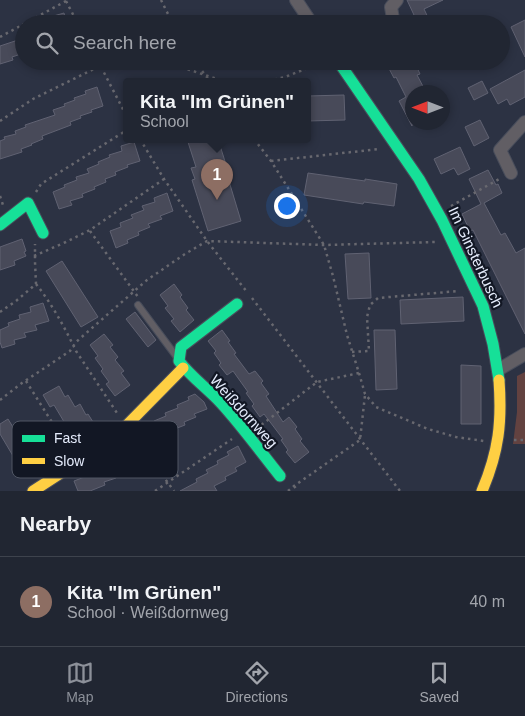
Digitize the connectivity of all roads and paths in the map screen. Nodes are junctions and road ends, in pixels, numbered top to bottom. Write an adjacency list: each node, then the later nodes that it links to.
1 (66, 0): 5 (path); 6 (path)
2 (161, 0): 7 (path)
3 (296, 0): 8 (street)
4 (396, 0): 9 (street)
5 (40, 15)
6 (74, 15)
7 (168, 15)
8 (306, 15)
9 (392, 15)
10 (15, 29): 11 (path)
11 (0, 37)
12 (92, 70): 22 (path)
13 (102, 70): 21 (path)
14 (189, 70): 18 (path)
15 (201, 70): 18 (path)
16 (302, 70): 20 (path)
17 (344, 70): 27 (street, Im Ginsterbusch)
18 (206, 76): 19 (path)
19 (213, 78)
20 (281, 78)
21 (123, 109)
22 (0, 121)
23 (525, 122): 29 (street)
24 (123, 133): 31 (path)
25 (142, 143): 30 (path)
26 (257, 143): 28 (path)
27 (396, 147): 28 (path); 32 (street, Im Ginsterbusch)
28 (271, 161): 38 (path)
29 (511, 173): 32 (path)
30 (164, 178): 34 (path); 36 (path)
31 (28, 203): 33 (street); 35 (street)
32 (437, 213): 37 (street, Im Ginsterbusch)
33 (0, 225)
34 (90, 230): 39 (path); 42 (path)
35 (42, 233): 39 (path)
36 (207, 241): 38 (path); 42 (path); 53 (path)
37 (452, 241): 38 (path); 41 (street, Im Ginsterbusch)
38 (324, 245): 47 (path)
39 (34, 256): 40 (path)
40 (36, 284): 45 (path); 46 (path)
41 (476, 289): 47 (path); 50 (street, Im Ginsterbusch)
42 (133, 291): 44 (path); 46 (path)
43 (237, 304): 49 (street)
44 (138, 305): 49 (lane)
45 (0, 312)
46 (74, 346): 52 (path); 57 (path)
47 (352, 352): 51 (path)
48 (525, 354): 50 (street)
49 (181, 365): 58 (street); 61 (street, Weißdornweg)
50 (498, 370): 60 (street, Im Ginsterbusch)
51 (359, 373): 53 (path); 54 (path)
52 (25, 381): 55 (path); 56 (path)
53 (317, 382): 59 (path)
54 (365, 394): 59 (path); 60 (path)
55 (0, 400)
56 (51, 421)
57 (122, 421)
58 (131, 421)
59 (360, 440): 64 (path); 69 (path)
60 (498, 440): 70 (street, Im Ginsterbusch)
61 (280, 476)
62 (52, 478): 65 (street)
63 (164, 478): 66 (path)
64 (294, 486): 67 (path); 68 (path)
65 (32, 491)
66 (174, 491)
67 (288, 491)
68 (298, 491)
69 (400, 491)
70 (482, 491)

